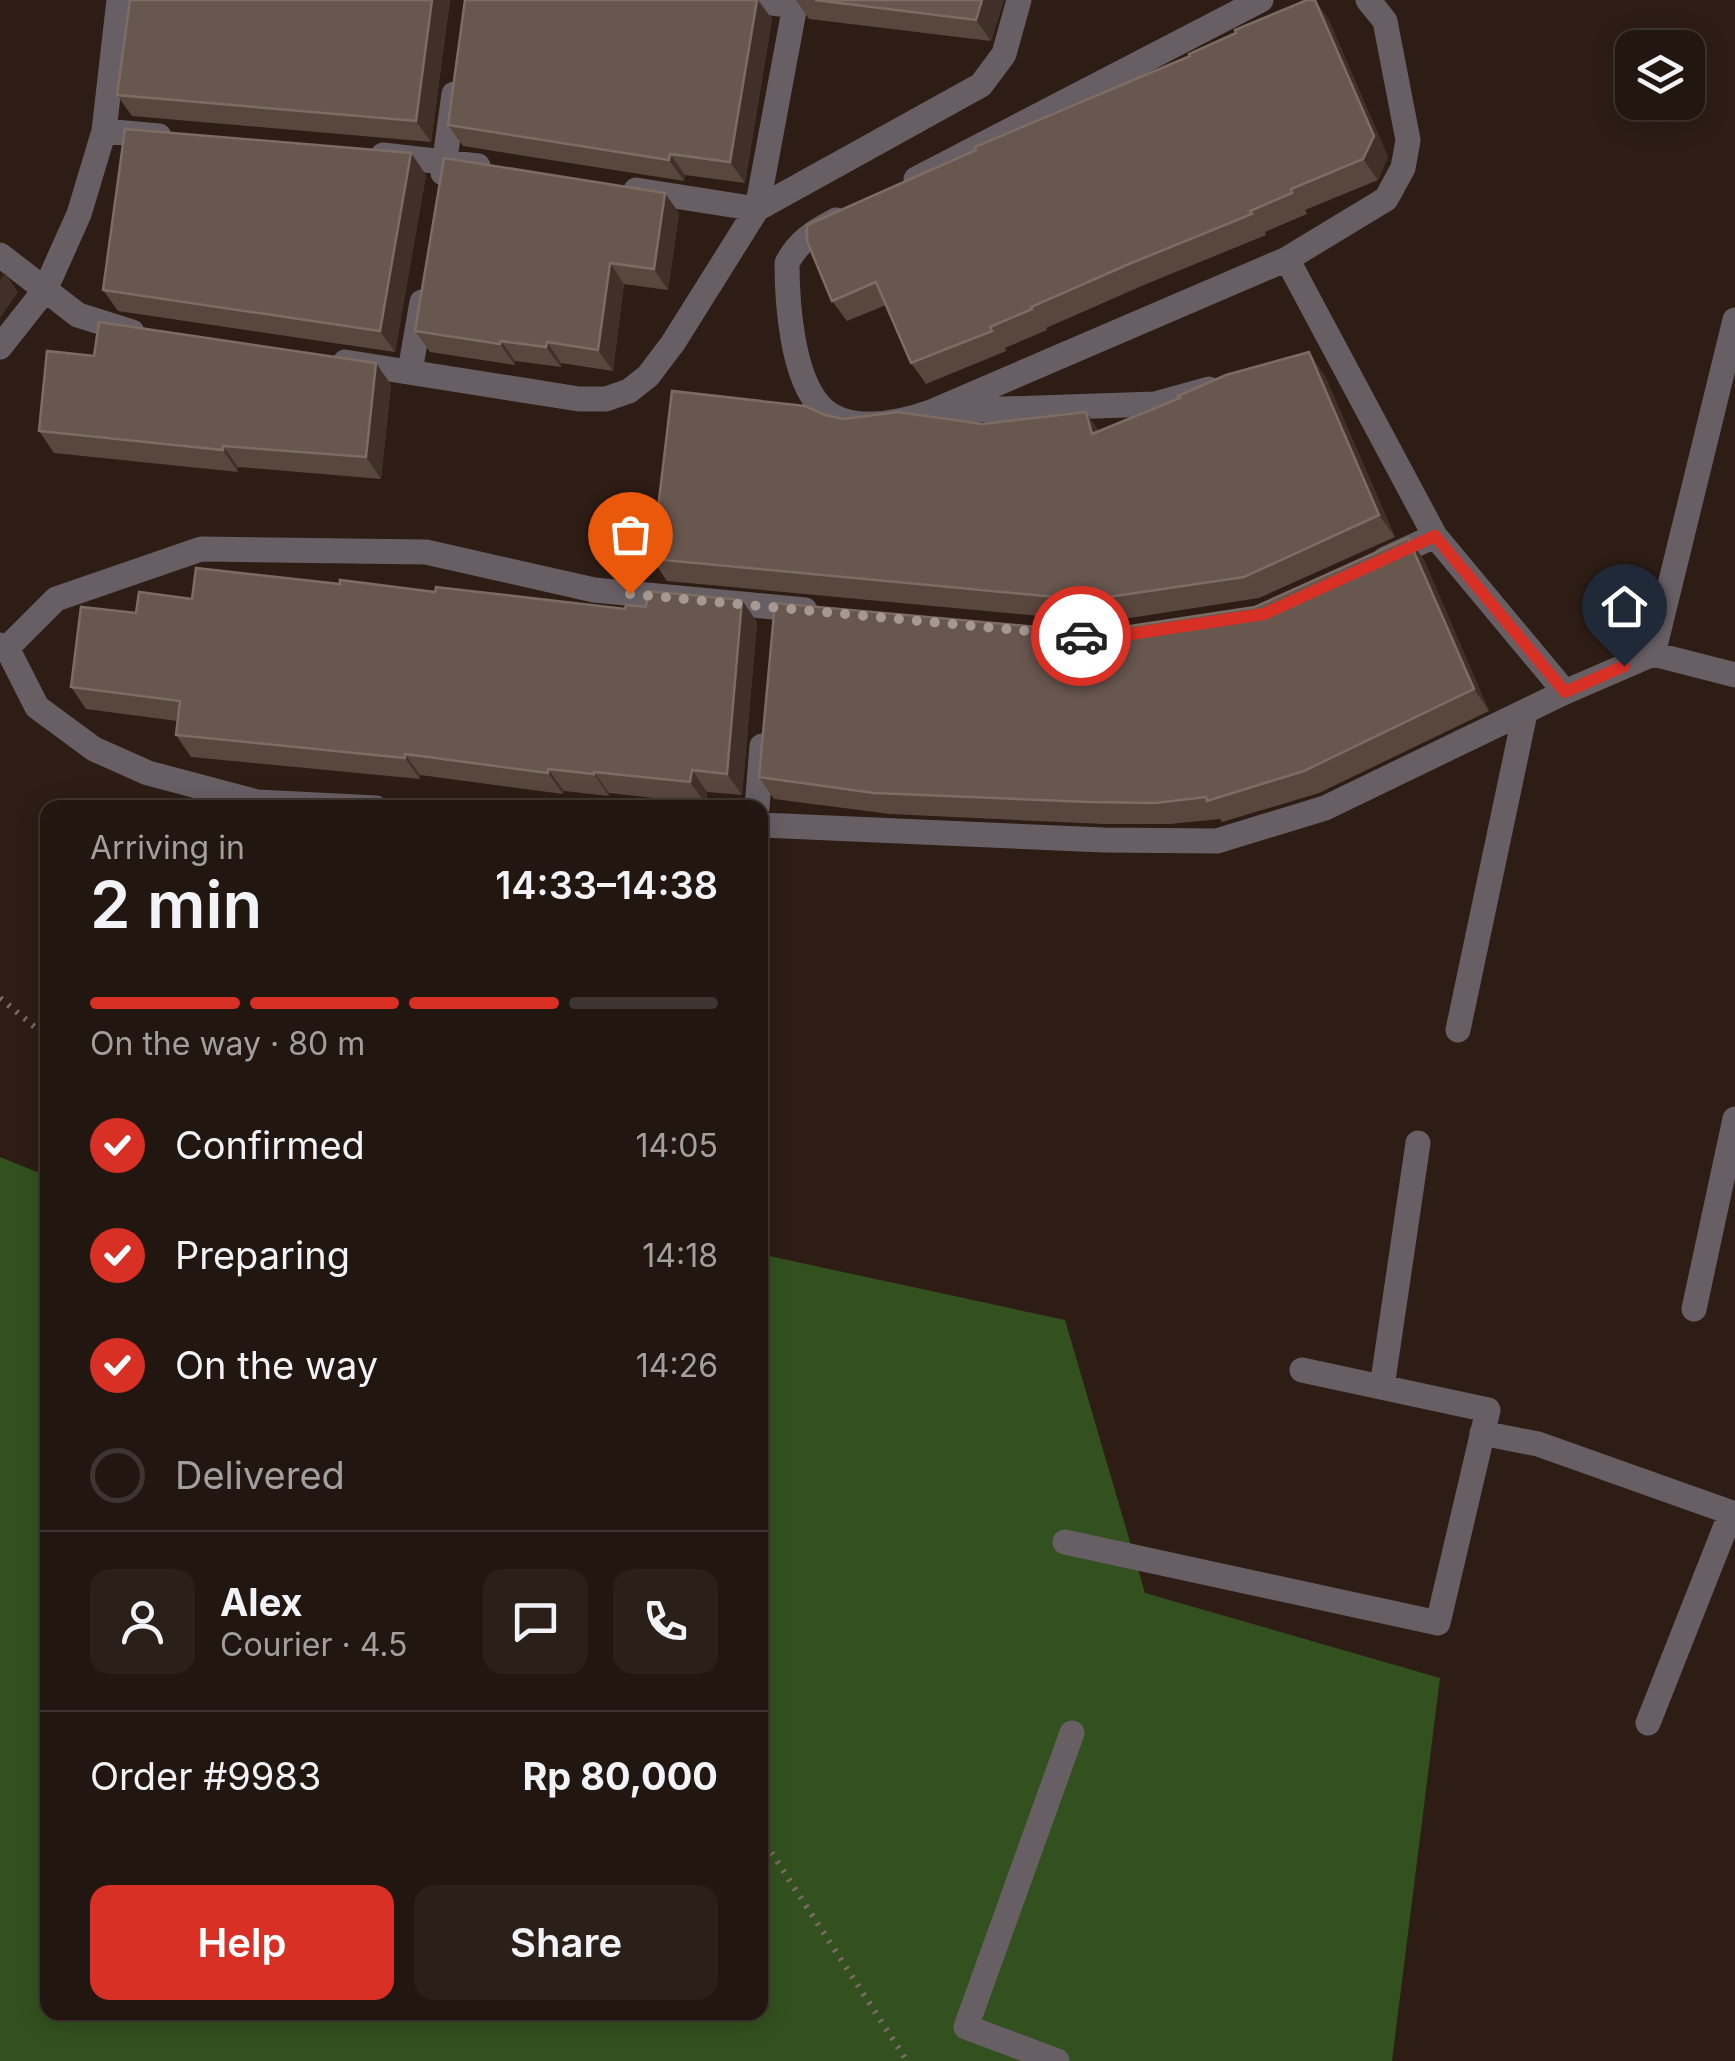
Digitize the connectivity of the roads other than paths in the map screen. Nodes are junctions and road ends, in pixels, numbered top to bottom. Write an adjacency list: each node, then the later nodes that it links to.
1 (119, 0): 8 (street)
2 (748, 0): 6 (street)
3 (1019, 0): 17 (street)
4 (1262, 0): 14 (street)
5 (1368, 0): 19 (street)
6 (795, 3): 17 (street)
7 (457, 71): 11 (street)
8 (104, 131): 9 (street); 21 (street)
9 (180, 138)
10 (350, 152): 11 (street)
11 (445, 160): 12 (street); 15 (street)
12 (503, 170)
13 (620, 188): 17 (street)
14 (900, 188)
15 (438, 199)
16 (865, 205): 28 (street)
17 (757, 209): 26 (street)
18 (0, 255): 21 (street)
19 (1288, 260): 28 (street); 29 (street)
20 (426, 275): 26 (street)
21 (45, 290): 23 (street); 24 (street)
22 (1735, 320): 33 (street)
23 (161, 336)
24 (0, 347)
25 (314, 357): 26 (street)
26 (410, 371)
27 (1227, 384): 28 (street)
28 (931, 412)
29 (1435, 536): 30 (street); 35 (street)
30 (1366, 567)
31 (833, 612): 32 (street)
32 (4, 647): 38 (street)
33 (1653, 654): 34 (street); 35 (street)
34 (1735, 675)
35 (1565, 692): 36 (street)
36 (1525, 713): 40 (street); 41 (street)
37 (765, 716): 39 (street)
38 (249, 800)
39 (757, 800)
40 (768, 824)
41 (1458, 1030)
42 (1735, 1120): 44 (street)
43 (1418, 1142): 46 (street)
44 (1694, 1309)
45 (1302, 1370): 46 (street)
46 (1382, 1388): 47 (street)
47 (1482, 1433): 48 (street); 49 (street)
48 (1733, 1514): 50 (street)
49 (1066, 1542)
50 (1648, 1723)
51 (1072, 1733): 52 (street)
52 (1057, 2061)

